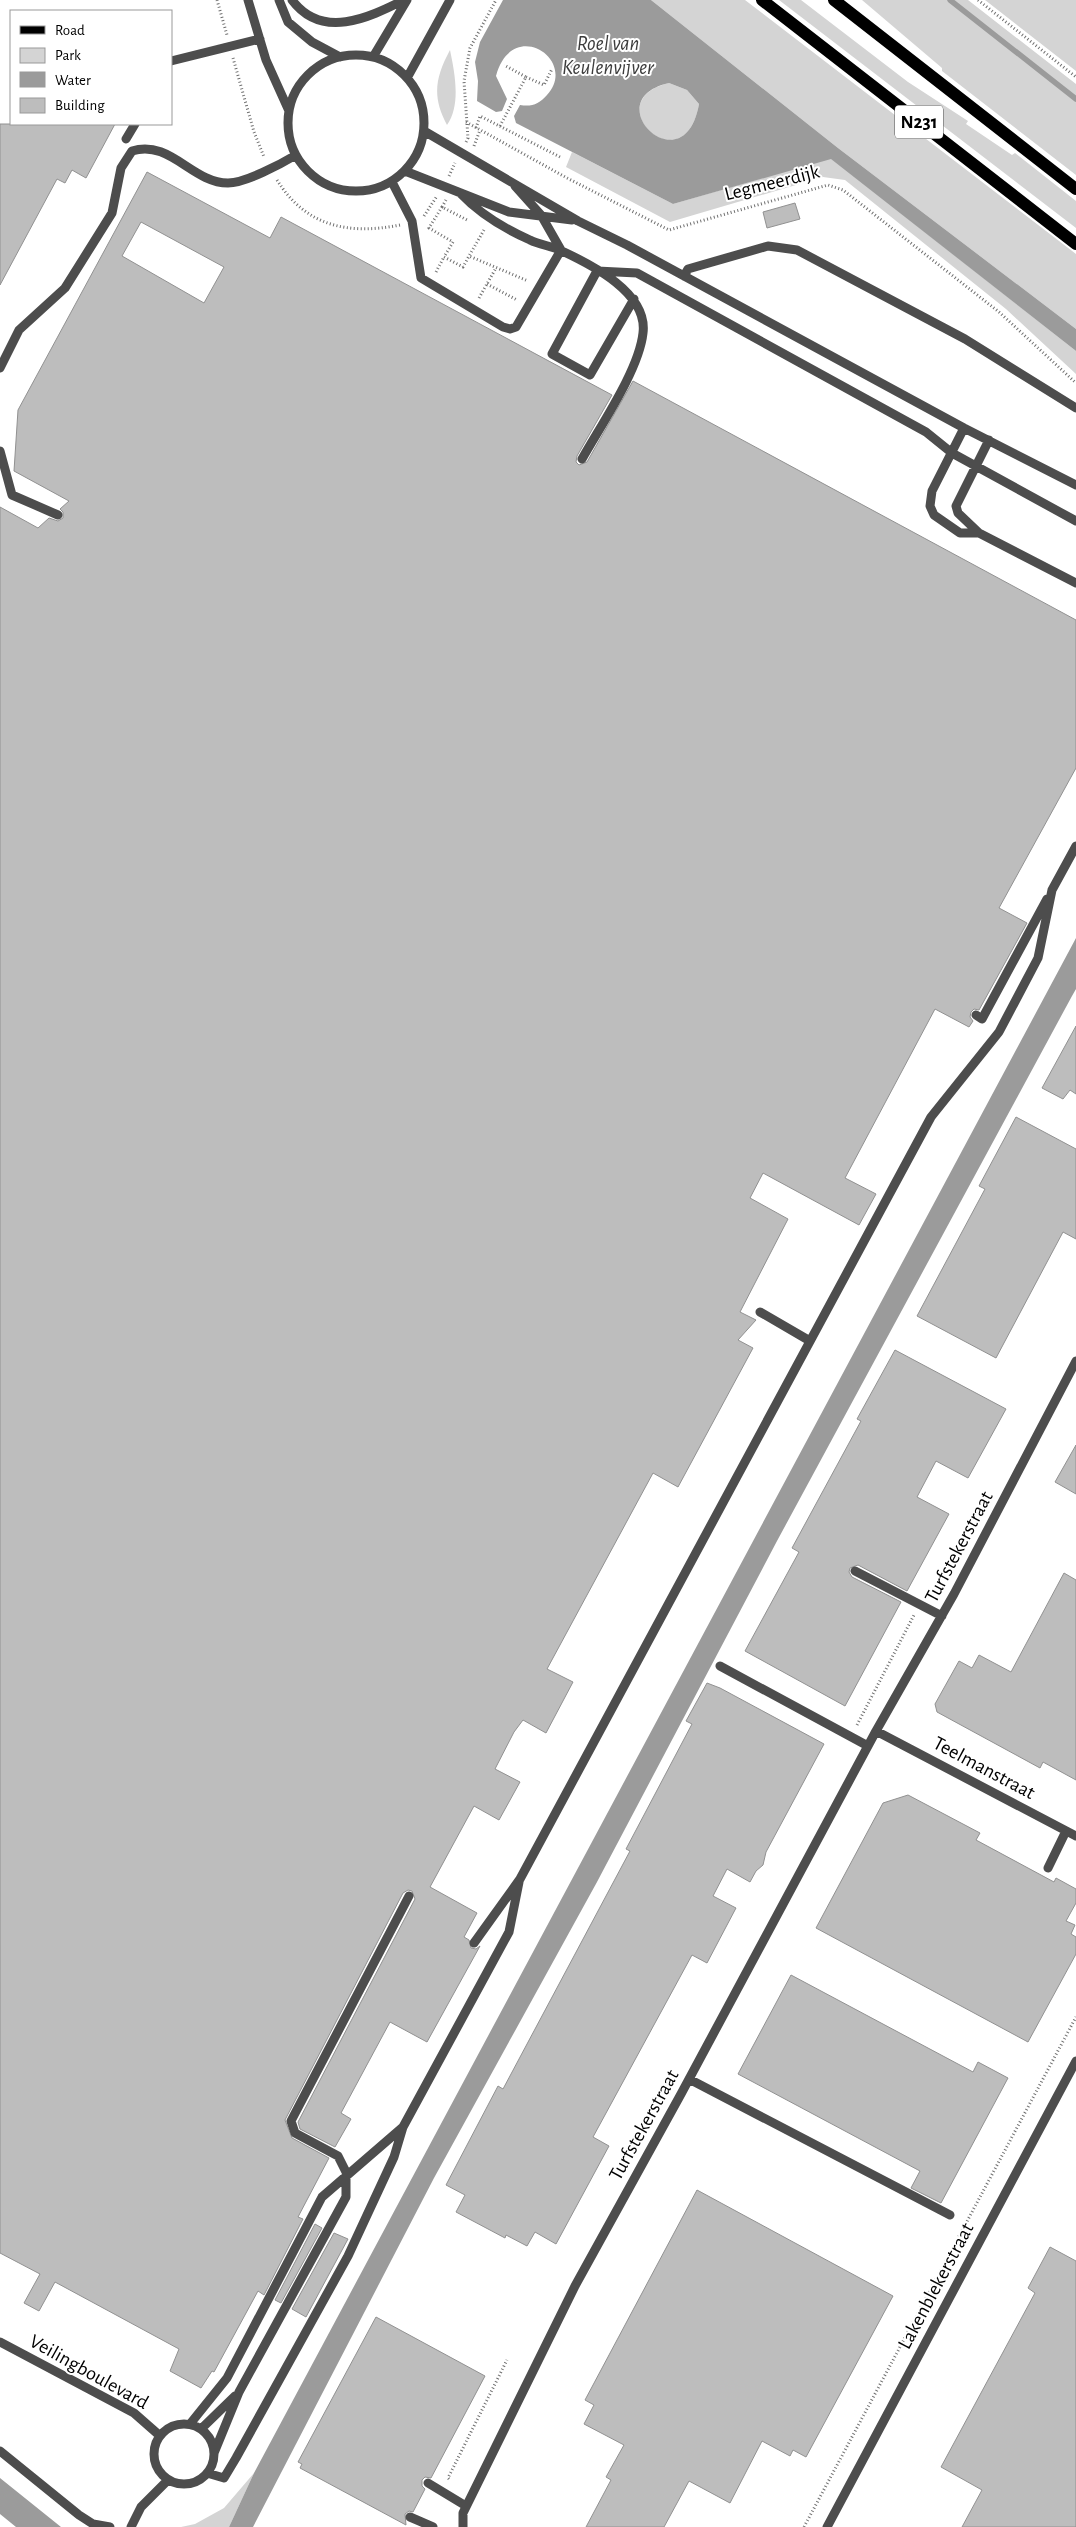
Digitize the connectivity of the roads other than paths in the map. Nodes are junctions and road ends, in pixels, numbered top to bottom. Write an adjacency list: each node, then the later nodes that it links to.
1 (248, 0): 8 (street)
2 (279, 0): 9 (street)
3 (292, 0): 4 (street)
4 (405, 0): 10 (street)
5 (450, 0): 12 (street)
6 (762, 0): 25 (main road, N231)
7 (834, 0): 21 (main road, N231)
8 (260, 39): 11 (street); 13 (street)
9 (340, 57): 10 (street); 13 (street)
10 (373, 57): 12 (street)
11 (172, 61)
12 (407, 78): 15 (street)
13 (289, 110): 17 (street)
14 (134, 125): 16 (street)
15 (424, 131): 18 (street); 19 (street)
16 (126, 139)
17 (296, 155): 20 (street); 30 (street)
18 (406, 172): 20 (street); 22 (street)
19 (508, 178): 23 (street); 24 (street)
20 (392, 182): 26 (street)
21 (1076, 189)
22 (460, 193): 23 (street); 26 (street)
23 (541, 215): 24 (street); 26 (street)
24 (578, 221): 28 (street)
25 (1076, 244)
26 (561, 250): 27 (street)
27 (597, 271): 29 (street); 29 (street); 35 (street)
28 (684, 276): 31 (street); 32 (street)
29 (634, 299): 36 (street)
30 (0, 368)
31 (1076, 408)
32 (964, 428): 33 (street); 35 (street)
33 (989, 440): 37 (street); 38 (street)
34 (0, 450): 39 (street)
35 (952, 453): 37 (street); 41 (street)
36 (582, 459)
37 (976, 466): 40 (street); 41 (street)
38 (1076, 486)
39 (58, 514)
40 (1076, 521)
41 (979, 533): 42 (street)
42 (1076, 583)
43 (1076, 846): 44 (street)
44 (1052, 890): 45 (street); 47 (street)
45 (976, 1015)
46 (760, 1312): 47 (street)
47 (810, 1341): 57 (street)
48 (1076, 1362): 50 (street, Turfstekerstraat)
49 (856, 1571): 50 (street)
50 (940, 1619): 52 (street, Turfstekerstraat)
51 (720, 1666): 53 (street)
52 (876, 1731): 53 (street, Turfstekerstraat); 54 (street, Teelmanstraat)
53 (868, 1746): 61 (street, Turfstekerstraat)
54 (1066, 1831): 55 (street, Teelmanstraat); 56 (street)
55 (1076, 1836)
56 (1048, 1868)
57 (520, 1879): 59 (street); 62 (street)
58 (409, 1896): 65 (street)
59 (474, 1943)
60 (1075, 2066): 80 (street, Lakenblekerstraat)
61 (689, 2079): 63 (street); 74 (street, Turfstekerstraat)
62 (403, 2127): 66 (street); 71 (street)
63 (950, 2215)
64 (0, 2342): 68 (street, Veilingboulevard)
65 (239, 2392): 67 (street); 70 (street)
66 (190, 2424): 67 (street); 68 (street)
67 (201, 2429): 70 (street)
68 (159, 2435): 72 (street)
69 (0, 2452): 76 (street)
70 (214, 2453): 71 (street)
71 (207, 2473): 72 (street)
72 (168, 2480): 77 (street)
73 (428, 2483): 74 (street)
74 (466, 2506): 79 (street, Turfstekerstraat)
75 (410, 2518): 78 (street)
76 (110, 2527)
77 (131, 2527)
78 (433, 2527)
79 (463, 2527)
80 (827, 2527)

